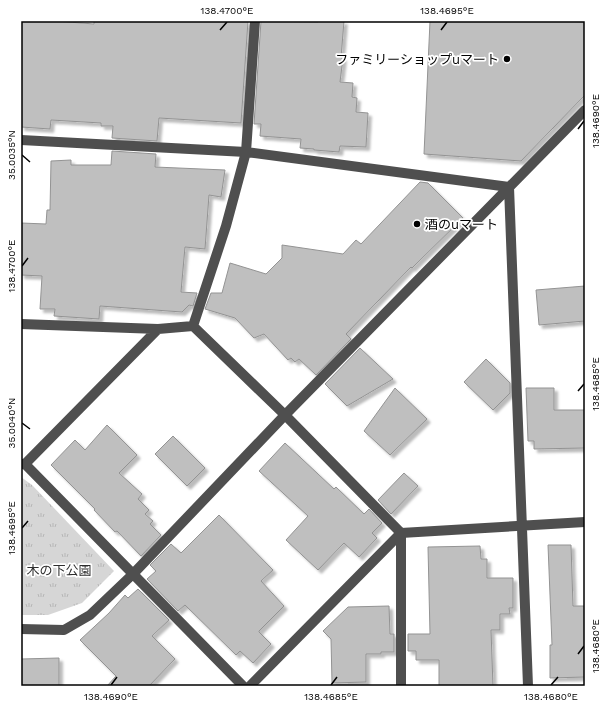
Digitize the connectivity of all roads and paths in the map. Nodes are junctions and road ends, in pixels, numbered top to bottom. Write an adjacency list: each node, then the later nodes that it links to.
1 (255, 21): 4 (street)
2 (585, 110): 5 (street)
3 (21, 140): 4 (street)
4 (246, 152): 5 (street); 7 (street)
5 (509, 187): 9 (street); 12 (street)
6 (21, 324): 8 (street)
7 (192, 326): 8 (street); 9 (street)
8 (158, 328): 10 (street)
9 (286, 415): 13 (street); 14 (street)
10 (23, 464): 14 (street)
11 (585, 522): 12 (street)
12 (522, 525): 13 (street); 19 (street)
13 (400, 533): 17 (street); 18 (street)
14 (133, 574): 15 (street); 16 (street)
15 (21, 629)
16 (243, 686)
17 (250, 686)
18 (401, 686)
19 (528, 686)

